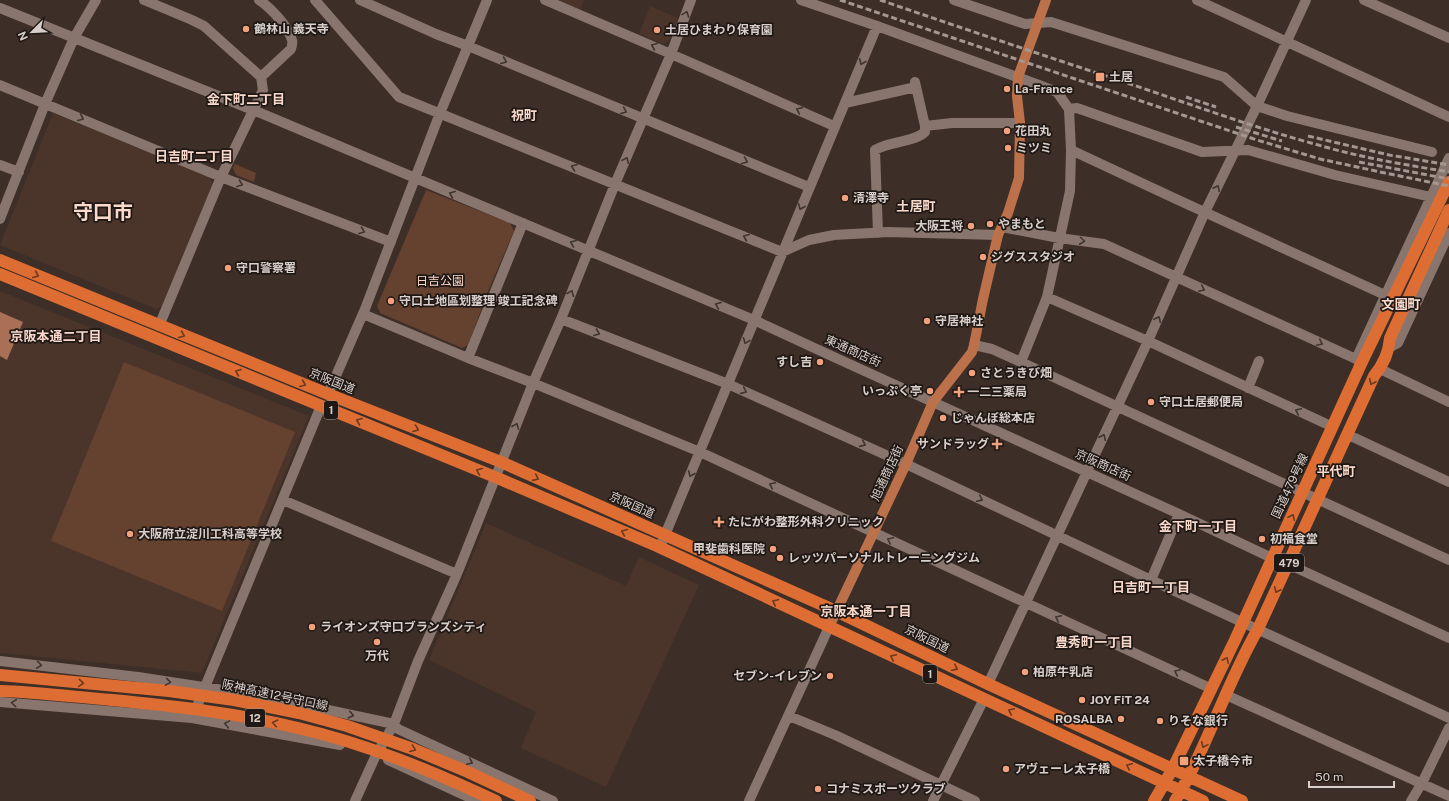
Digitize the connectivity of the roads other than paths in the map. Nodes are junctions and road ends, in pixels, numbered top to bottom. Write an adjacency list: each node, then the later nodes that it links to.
1 (96, 0): 18 (street)
2 (144, 0): 23 (street)
3 (259, 0): 23 (street)
4 (315, 0): 31 (street)
5 (360, 0): 21 (street)
6 (487, 0): 21 (street)
7 (545, 0): 22 (street, one-way to 7)
8 (691, 0): 22 (street, one-way to 8)
9 (801, 0): 17 (street)
10 (954, 0): 16 (street)
11 (1046, 0): 16 (main road, 旭通商店街)
12 (1197, 0): 20 (street)
13 (1306, 0): 20 (street)
14 (1364, 0): 19 (street)
15 (0, 8): 18 (street, 東通商店街)
16 (1037, 23): 24 (main road, 旭通商店街); 28 (street)
17 (877, 26): 24 (street); 26 (street, one-way to 26)
18 (74, 38): 27 (street); 30 (street, 東通商店街)
19 (1449, 38)
20 (1286, 42): 28 (street); 32 (street)
21 (468, 46): 31 (street); 33 (street, one-way to 33)
22 (671, 54): 33 (street); 35 (street, one-way to 22)
23 (261, 77): 30 (street)
24 (1018, 77): 29 (street); 34 (main road, 旭通商店街)
25 (0, 85): 27 (street)
26 (844, 103): 35 (street); 36 (street)
27 (45, 104): 42 (street); 43 (street, one-way to 43)
28 (1257, 106): 38 (street); 39 (street)
29 (1069, 109): 37 (street); 38 (street)
30 (253, 110): 43 (street); 44 (street, 東通商店街)
31 (440, 112): 44 (street); 46 (street, one-way to 31)
32 (1449, 117)
33 (644, 119): 46 (street, one-way to 33); 47 (street, one-way to 47)
34 (1020, 123): 36 (street); 53 (main road, 旭通商店街)
35 (834, 126): 47 (street)
36 (925, 126): 54 (street)
37 (1071, 150): 50 (street); 56 (street)
38 (1236, 150): 48 (street); 50 (street, one-way to 38)
39 (1432, 152)
40 (1449, 158): 48 (street)
41 (0, 165): 42 (street)
42 (19, 172): 51 (street)
43 (221, 177): 57 (street, one-way to 57); 69 (street)
44 (415, 179): 52 (street, 東通商店街, one-way to 44); 57 (street)
45 (1449, 182): 76 (highway, 国道479号線 / 479)
46 (615, 184): 59 (street); 60 (street, one-way to 46)
47 (809, 187): 60 (street, one-way to 60)
48 (1431, 197): 64 (street)
49 (1449, 210): 72 (highway, 479)
50 (1205, 212): 63 (street); 64 (street)
51 (0, 219)
52 (523, 223): 59 (street, 東通商店街, one-way to 52); 73 (street)
53 (1000, 231): 54 (street); 56 (street); 71 (main road, 旭通商店街)
54 (878, 233): 60 (street)
55 (1449, 233): 58 (street)
56 (1059, 238): 63 (street, one-way to 63); 65 (street)
57 (391, 242): 66 (street)
58 (1446, 248): 72 (street)
59 (589, 250): 67 (street, one-way to 59); 68 (street, 東通商店街, one-way to 59)
60 (782, 252): 68 (street)
61 (0, 260): 69 (highway, 京阪国道 / 1, one-way to 69)
62 (0, 274): 84 (highway, 1, one-way to 62)
63 (1178, 277): 70 (street, one-way to 63); 76 (street, one-way to 76)
64 (1385, 295): 76 (street)
65 (1047, 297): 70 (street); 75 (street)
66 (363, 314): 73 (street); 81 (street)
67 (561, 318): 78 (street); 79 (street, one-way to 79)
68 (758, 322): 79 (street, one-way to 79); 82 (street, 東通商店街)
69 (159, 326): 81 (highway, 京阪国道 / 1, one-way to 81)
70 (1148, 341): 80 (street); 85 (street)
71 (974, 345): 75 (street); 82 (main road, 旭通商店街)
72 (1389, 348): 77 (highway, 479)
73 (468, 358): 78 (street)
74 (1259, 361): 80 (street)
75 (1021, 362): 85 (street)
76 (1359, 362): 86 (highway, 国道479号線 / 479)
77 (1380, 369): 83 (street); 87 (highway, 479, one-way to 87)
78 (533, 383): 88 (street); 89 (street, one-way to 78)
79 (728, 384): 88 (street); 90 (street, one-way to 90)
80 (1248, 388): 86 (street, one-way to 80)
81 (328, 394): 89 (highway, 京阪国道 / 1, one-way to 89)
82 (933, 402): 90 (main road, 旭通商店街); 91 (street, 京阪商店街)
83 (1449, 402)
84 (322, 406): 92 (highway, 1, one-way to 84); 95 (street)
85 (1117, 408): 91 (street, one-way to 85); 94 (street)
86 (1333, 427): 94 (highway, 国道479号線 / 479)
87 (1347, 436): 93 (street); 96 (highway, 479)
88 (700, 452): 98 (street, one-way to 88); 99 (street, one-way to 99)
89 (501, 462): 92 (street); 99 (highway, 京阪国道 / 1, one-way to 99)
90 (906, 464): 98 (main road, 旭通商店街); 100 (street, one-way to 100)
91 (1086, 472): 97 (street, 京阪商店街); 100 (street)
92 (495, 477): 101 (highway, 1, one-way to 92); 105 (street)
93 (1449, 482)
94 (1303, 493): 96 (street); 102 (highway, 国道479号線 / 479, one-way to 94)
95 (283, 500): 105 (street); 116 (street)
96 (1318, 500): 103 (street); 104 (highway, 479)
97 (1179, 514): 102 (street, 京阪商店街); 106 (street)
98 (873, 532): 107 (street, one-way to 98); 108 (main road, 旭通商店街)
99 (666, 536): 101 (street); 108 (highway, 京阪国道 / 1)
100 (1057, 536): 106 (street); 107 (street)
101 (660, 548): 110 (highway, 1, one-way to 101)
102 (1267, 555): 109 (highway, 国道479号線 / 479)
103 (1449, 560)
104 (1288, 564): 111 (highway, 479, one-way to 111); 112 (street)
105 (457, 574): 125 (street)
106 (1151, 580): 109 (street)
107 (1026, 603): 115 (street); 117 (street, one-way to 107)
108 (836, 611): 110 (main road, 旭通商店街); 115 (highway, 京阪国道 / 1, one-way to 115)
109 (1243, 622): 111 (street); 117 (highway, 国道479号線 / 479, one-way to 109)
110 (829, 627): 120 (highway, 1, one-way to 110); 122 (street)
111 (1258, 629): 119 (highway, 479); 124 (street)
112 (1449, 638)
113 (0, 661): 116 (street, one-way to 116)
114 (0, 675): 138 (highway, 阪神高速12号守口線, one-way to 138)
115 (988, 684): 128 (highway, 京阪国道 / 1)
116 (205, 688): 123 (street); 125 (street, one-way to 125)
117 (1212, 689): 128 (highway, 国道479号線 / 479)
118 (0, 692): 137 (highway, 12, one-way to 118)
119 (1226, 695): 129 (highway, 479, one-way to 129); 131 (street)
120 (984, 699): 130 (highway, 1, one-way to 120); 132 (street)
121 (0, 702): 123 (street, one-way to 121)
122 (789, 716): 132 (street); 140 (street)
123 (192, 718): 127 (street, one-way to 123)
124 (1449, 718)
125 (394, 724): 127 (street); 139 (street, one-way to 139)
126 (1449, 728): 131 (street)
127 (376, 755): 135 (street); 136 (street)
128 (1172, 770): 129 (highway, 京阪国道 / 1); 130 (highway, 国道479号線 / 479)
129 (1189, 778): 133 (highway, 479); 145 (highway, 京阪国道 / 1)
130 (1164, 782): 133 (highway, 1); 143 (highway, 国道479号線 / 479)
131 (1422, 783): 134 (street); 146 (street)
132 (941, 785): 141 (street); 142 (street)
133 (1178, 796): 144 (highway, 1)
134 (1449, 796)
135 (356, 801)
136 (477, 801)
137 (496, 801)
138 (530, 801)
139 (554, 801)
140 (749, 801)
141 (934, 801)
142 (975, 801)
143 (1154, 801)
144 (1204, 801)
145 (1242, 801)
146 (1411, 801)

